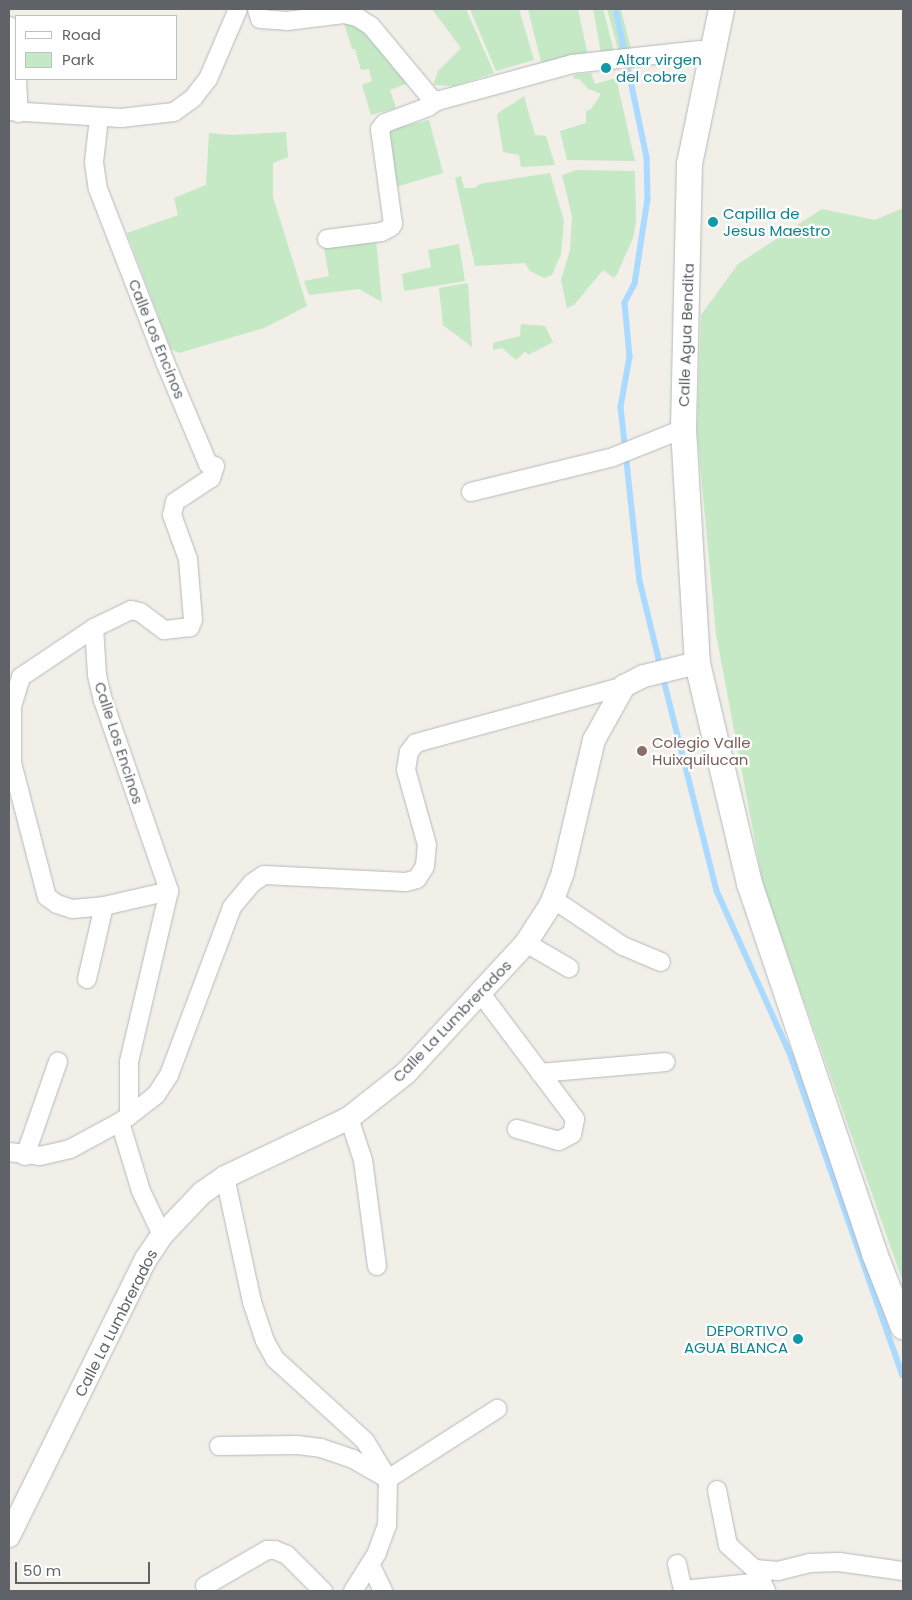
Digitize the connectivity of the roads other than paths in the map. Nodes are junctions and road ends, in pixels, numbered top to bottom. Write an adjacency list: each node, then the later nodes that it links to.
1 (238, 9): 10 (street)
2 (258, 9): 8 (street)
3 (721, 9): 12 (main road, Calle Agua Bendita)
4 (9, 26): 6 (street)
5 (700, 50): 8 (street)
6 (15, 64)
7 (17, 80): 9 (street)
8 (437, 101): 11 (street)
9 (14, 112): 10 (street)
10 (99, 118): 14 (street, Calle Los Encinos)
11 (327, 239)
12 (683, 429): 13 (street); 15 (main road, Calle Agua Bendita)
13 (471, 492)
14 (94, 628): 17 (street); 18 (street, Calle Los Encinos)
15 (697, 664): 16 (street); 36 (main road, Calle Agua Bendita)
16 (624, 686): 19 (street, Calle La Lumbrerados); 30 (street)
17 (10, 764): 20 (street)
18 (169, 891): 20 (street); 30 (street)
19 (553, 899): 21 (street, Calle La Lumbrerados); 22 (street)
20 (104, 906): 24 (street)
21 (526, 943): 23 (street); 25 (street, Calle La Lumbrerados)
22 (661, 962)
23 (569, 968)
24 (87, 979)
25 (479, 992): 28 (street); 29 (street, Calle La Lumbrerados)
26 (58, 1062): 32 (street)
27 (666, 1062): 28 (street)
28 (540, 1073): 31 (street)
29 (350, 1118): 33 (street, Calle La Lumbrerados); 35 (street)
30 (124, 1119): 32 (street); 34 (street)
31 (518, 1129)
32 (17, 1154)
33 (225, 1177): 34 (street, Calle La Lumbrerados); 39 (street)
34 (162, 1235): 41 (street, Calle La Lumbrerados)
35 (377, 1266)
36 (903, 1327)
37 (496, 1409): 39 (street)
38 (219, 1446): 39 (street)
39 (388, 1480): 42 (street)
40 (716, 1490): 45 (street)
41 (9, 1536)
42 (370, 1564): 48 (street); 49 (street)
43 (676, 1564): 50 (street)
44 (903, 1571): 45 (street)
45 (762, 1581): 50 (street)
46 (206, 1586): 47 (street)
47 (324, 1591)
48 (353, 1591)
49 (383, 1591)
50 (683, 1591)

